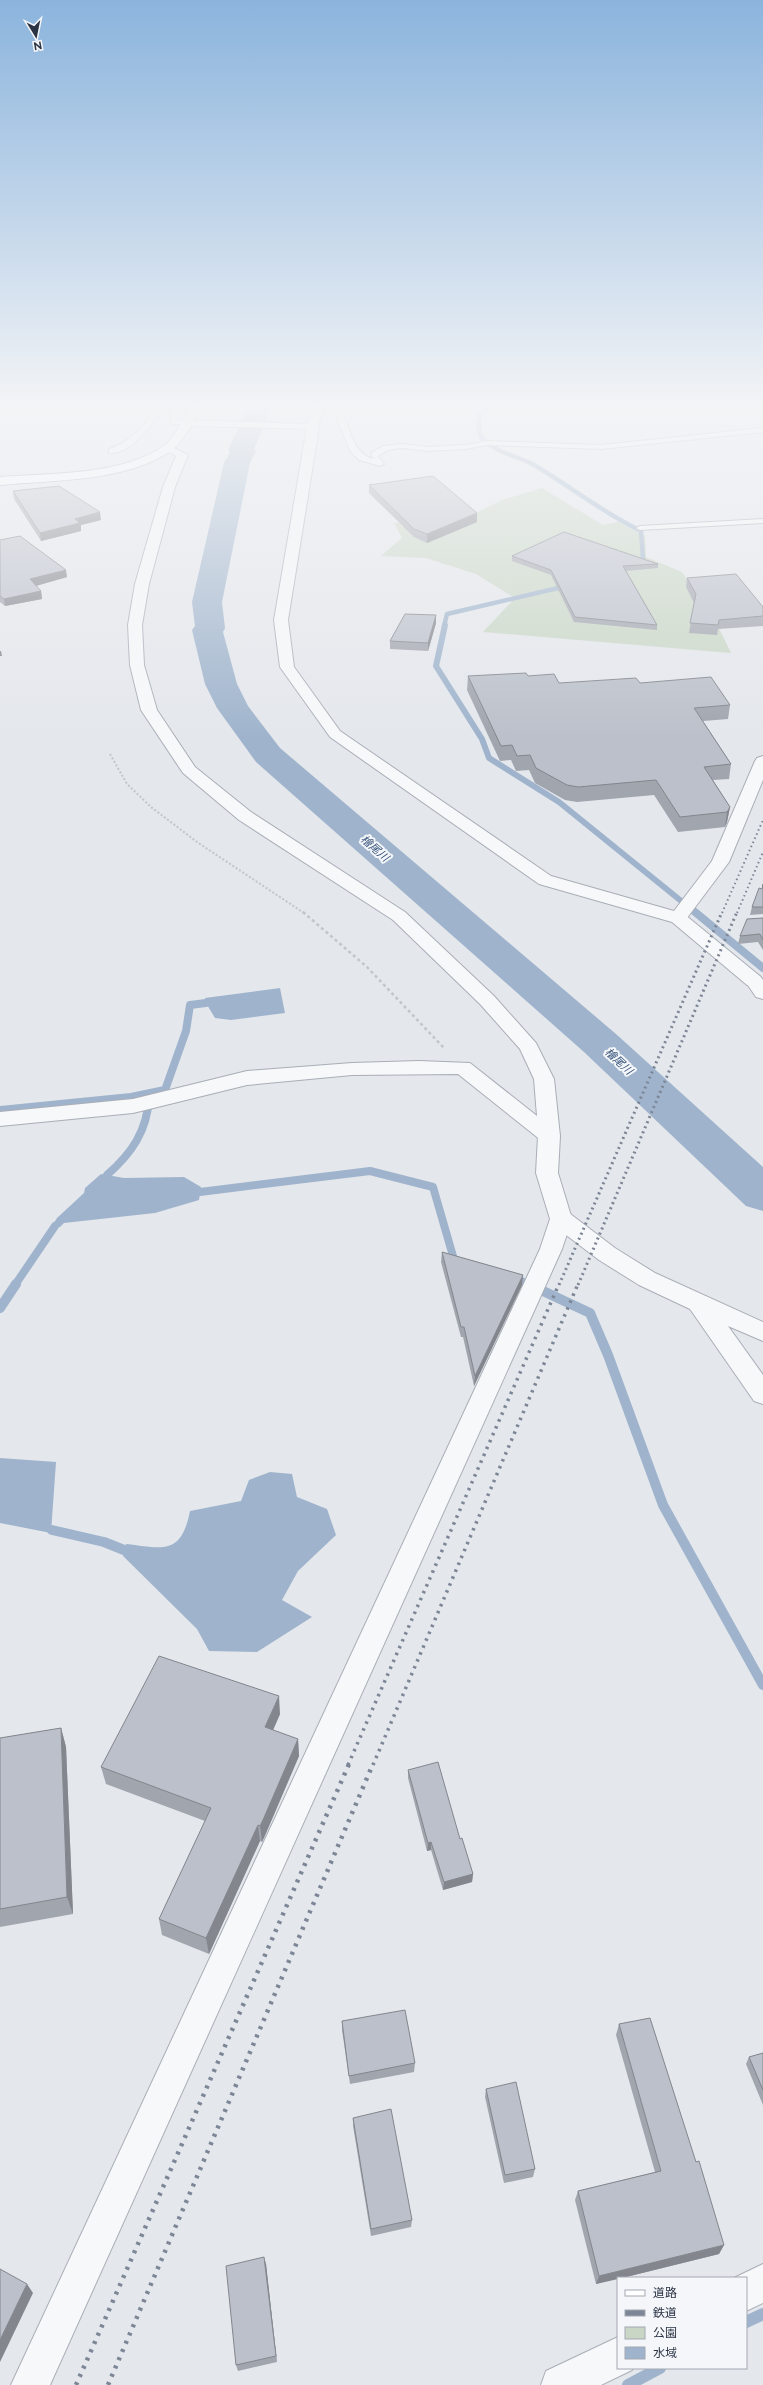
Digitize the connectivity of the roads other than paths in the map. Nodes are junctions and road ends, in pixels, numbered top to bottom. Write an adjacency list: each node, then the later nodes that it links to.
1 (161, 514): 9 (street)
2 (299, 514): 6 (street)
3 (763, 521): 4 (lane)
4 (640, 528)
5 (763, 761): 6 (street)
6 (678, 918): 7 (street)
7 (760, 986)
8 (0, 1118): 9 (street)
9 (549, 1136): 10 (street)
10 (561, 1220): 11 (street); 17 (street)
11 (698, 1302): 12 (street); 13 (street)
12 (763, 1332)
13 (763, 1394)
14 (763, 2283): 15 (street)
15 (747, 2291)
16 (617, 2356): 18 (street)
17 (30, 2385)
18 (560, 2385)

